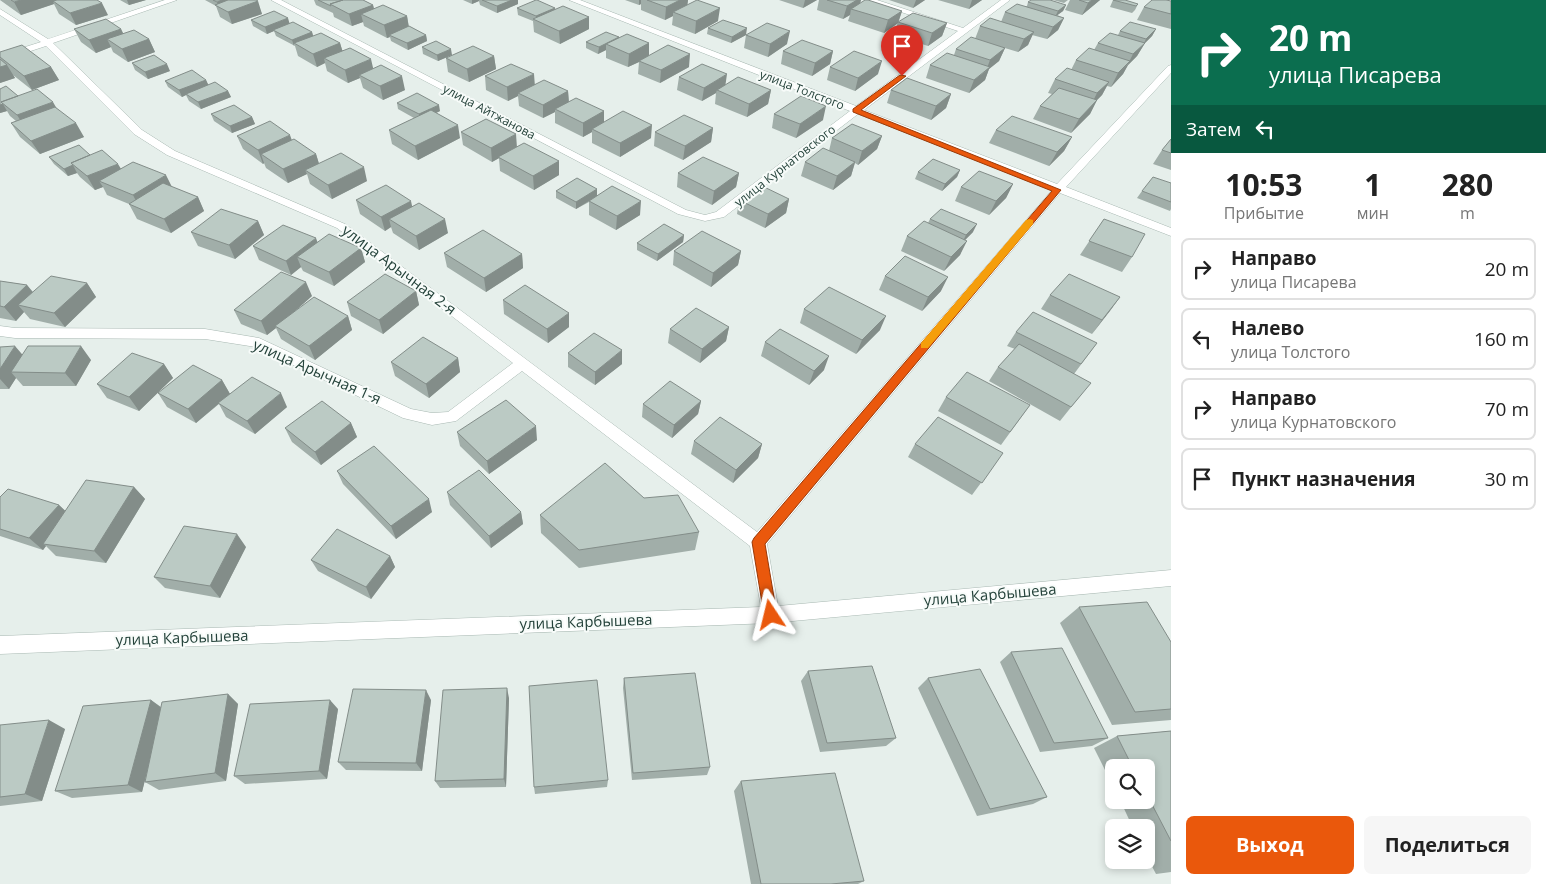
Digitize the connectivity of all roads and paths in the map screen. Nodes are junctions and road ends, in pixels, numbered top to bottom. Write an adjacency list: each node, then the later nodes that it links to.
1 (173, 0): 8 (street)
2 (275, 0): 13 (street, улица Айтжанова)
3 (573, 0): 11 (street, улица Толстого)
4 (869, 0): 7 (street)
5 (1006, 0): 7 (street, улица Курнатовского)
6 (0, 11): 8 (street, улица Арычная 2-я)
7 (965, 31): 11 (street, улица Курнатовского)
8 (46, 42): 9 (street); 16 (street, улица Арычная 2-я)
9 (0, 58)
10 (1171, 68): 12 (street)
11 (856, 111): 12 (street, улица Толстого); 13 (street, улица Курнатовского)
12 (1057, 190): 14 (street, улица Толстого); 17 (street)
13 (705, 218)
14 (1171, 232)
15 (0, 331): 16 (street, улица Арычная 1-я)
16 (523, 364): 17 (street, улица Арычная 2-я)
17 (758, 542): 19 (street)
18 (1171, 578): 19 (street, улица Карбышева)
19 (771, 615): 20 (street, улица Карбышева)
20 (0, 645)

